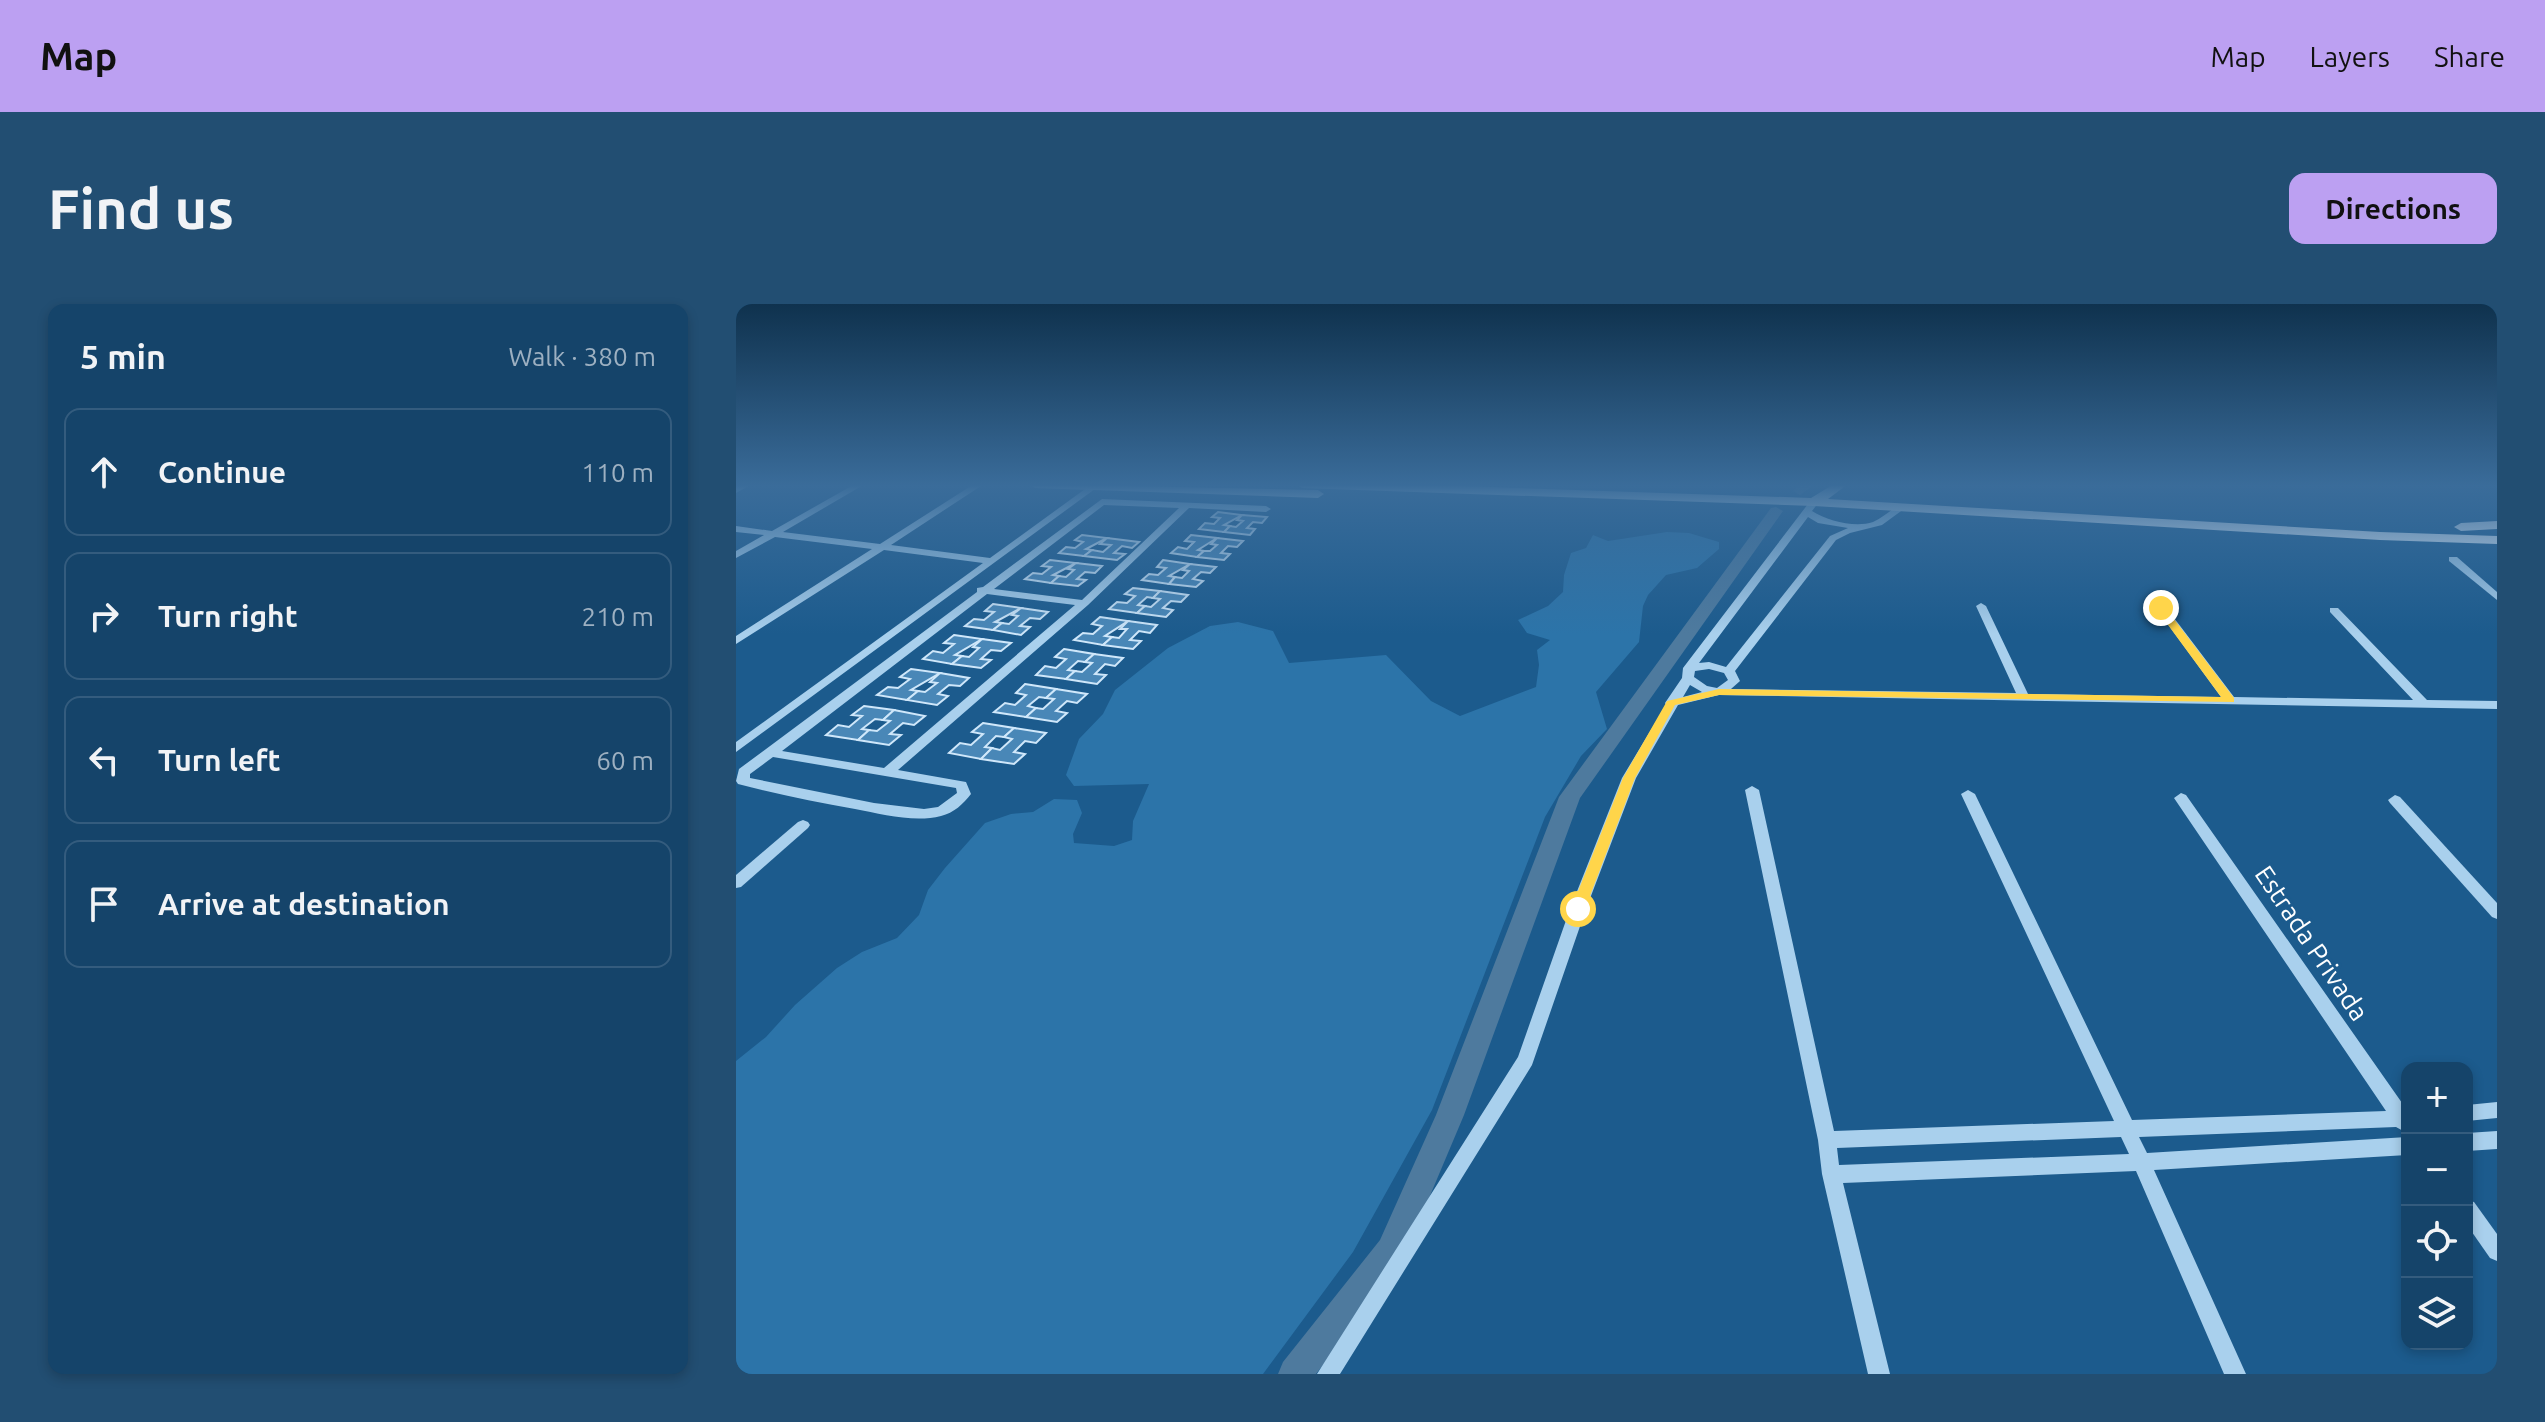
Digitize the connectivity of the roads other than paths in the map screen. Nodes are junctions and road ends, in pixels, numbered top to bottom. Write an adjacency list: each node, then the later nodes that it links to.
1 (773, 534): 12 (street)
2 (783, 534): 11 (street)
3 (901, 534): 11 (street)
4 (1029, 534): 14 (street)
5 (1059, 534): 16 (street)
6 (1157, 534): 18 (street)
7 (1790, 534): 23 (street)
8 (1844, 534): 24 (street)
9 (2369, 534): 10 (main road)
10 (2497, 540)
11 (882, 546): 14 (street); 22 (street)
12 (736, 555)
13 (2453, 559): 17 (street)
14 (992, 561): 15 (street)
15 (955, 588): 16 (street); 32 (street)
16 (983, 590): 18 (street); 33 (street)
17 (2497, 597)
18 (1084, 603): 34 (street)
19 (1981, 606): 27 (street)
20 (2161, 608): 28 (street)
21 (2334, 610): 30 (street)
22 (736, 641)
23 (1688, 671): 24 (street); 25 (street); 29 (street)
24 (1731, 676): 25 (street); 26 (street)
25 (1719, 692): 26 (street); 29 (street)
26 (1760, 693): 27 (street)
27 (2023, 695): 28 (street)
28 (2230, 700): 30 (street)
29 (1671, 703): 55 (street)
30 (2424, 704): 31 (street)
31 (2497, 705)
32 (736, 748)
33 (771, 753): 34 (street); 34 (street)
34 (886, 773)
35 (1752, 790): 47 (street)
36 (1968, 794): 46 (street)
37 (2181, 798): 44 (street, Estrada Privada)
38 (2395, 800): 41 (street)
39 (803, 825): 40 (street)
40 (736, 883)
41 (2497, 913)
42 (2497, 1110): 43 (street)
43 (2473, 1112)
44 (2401, 1115)
45 (2401, 1121): 46 (street, Estrada Privada)
46 (2127, 1129): 47 (street, Estrada Privada); 51 (street)
47 (1827, 1140): 52 (street)
48 (2497, 1140): 49 (street)
49 (2473, 1142)
50 (2401, 1146): 51 (street)
51 (2139, 1162): 52 (street); 57 (street)
52 (1831, 1174): 56 (street)
53 (2473, 1217): 54 (street)
54 (2497, 1251)
55 (1328, 1374)
56 (1879, 1374)
57 (2235, 1374)

